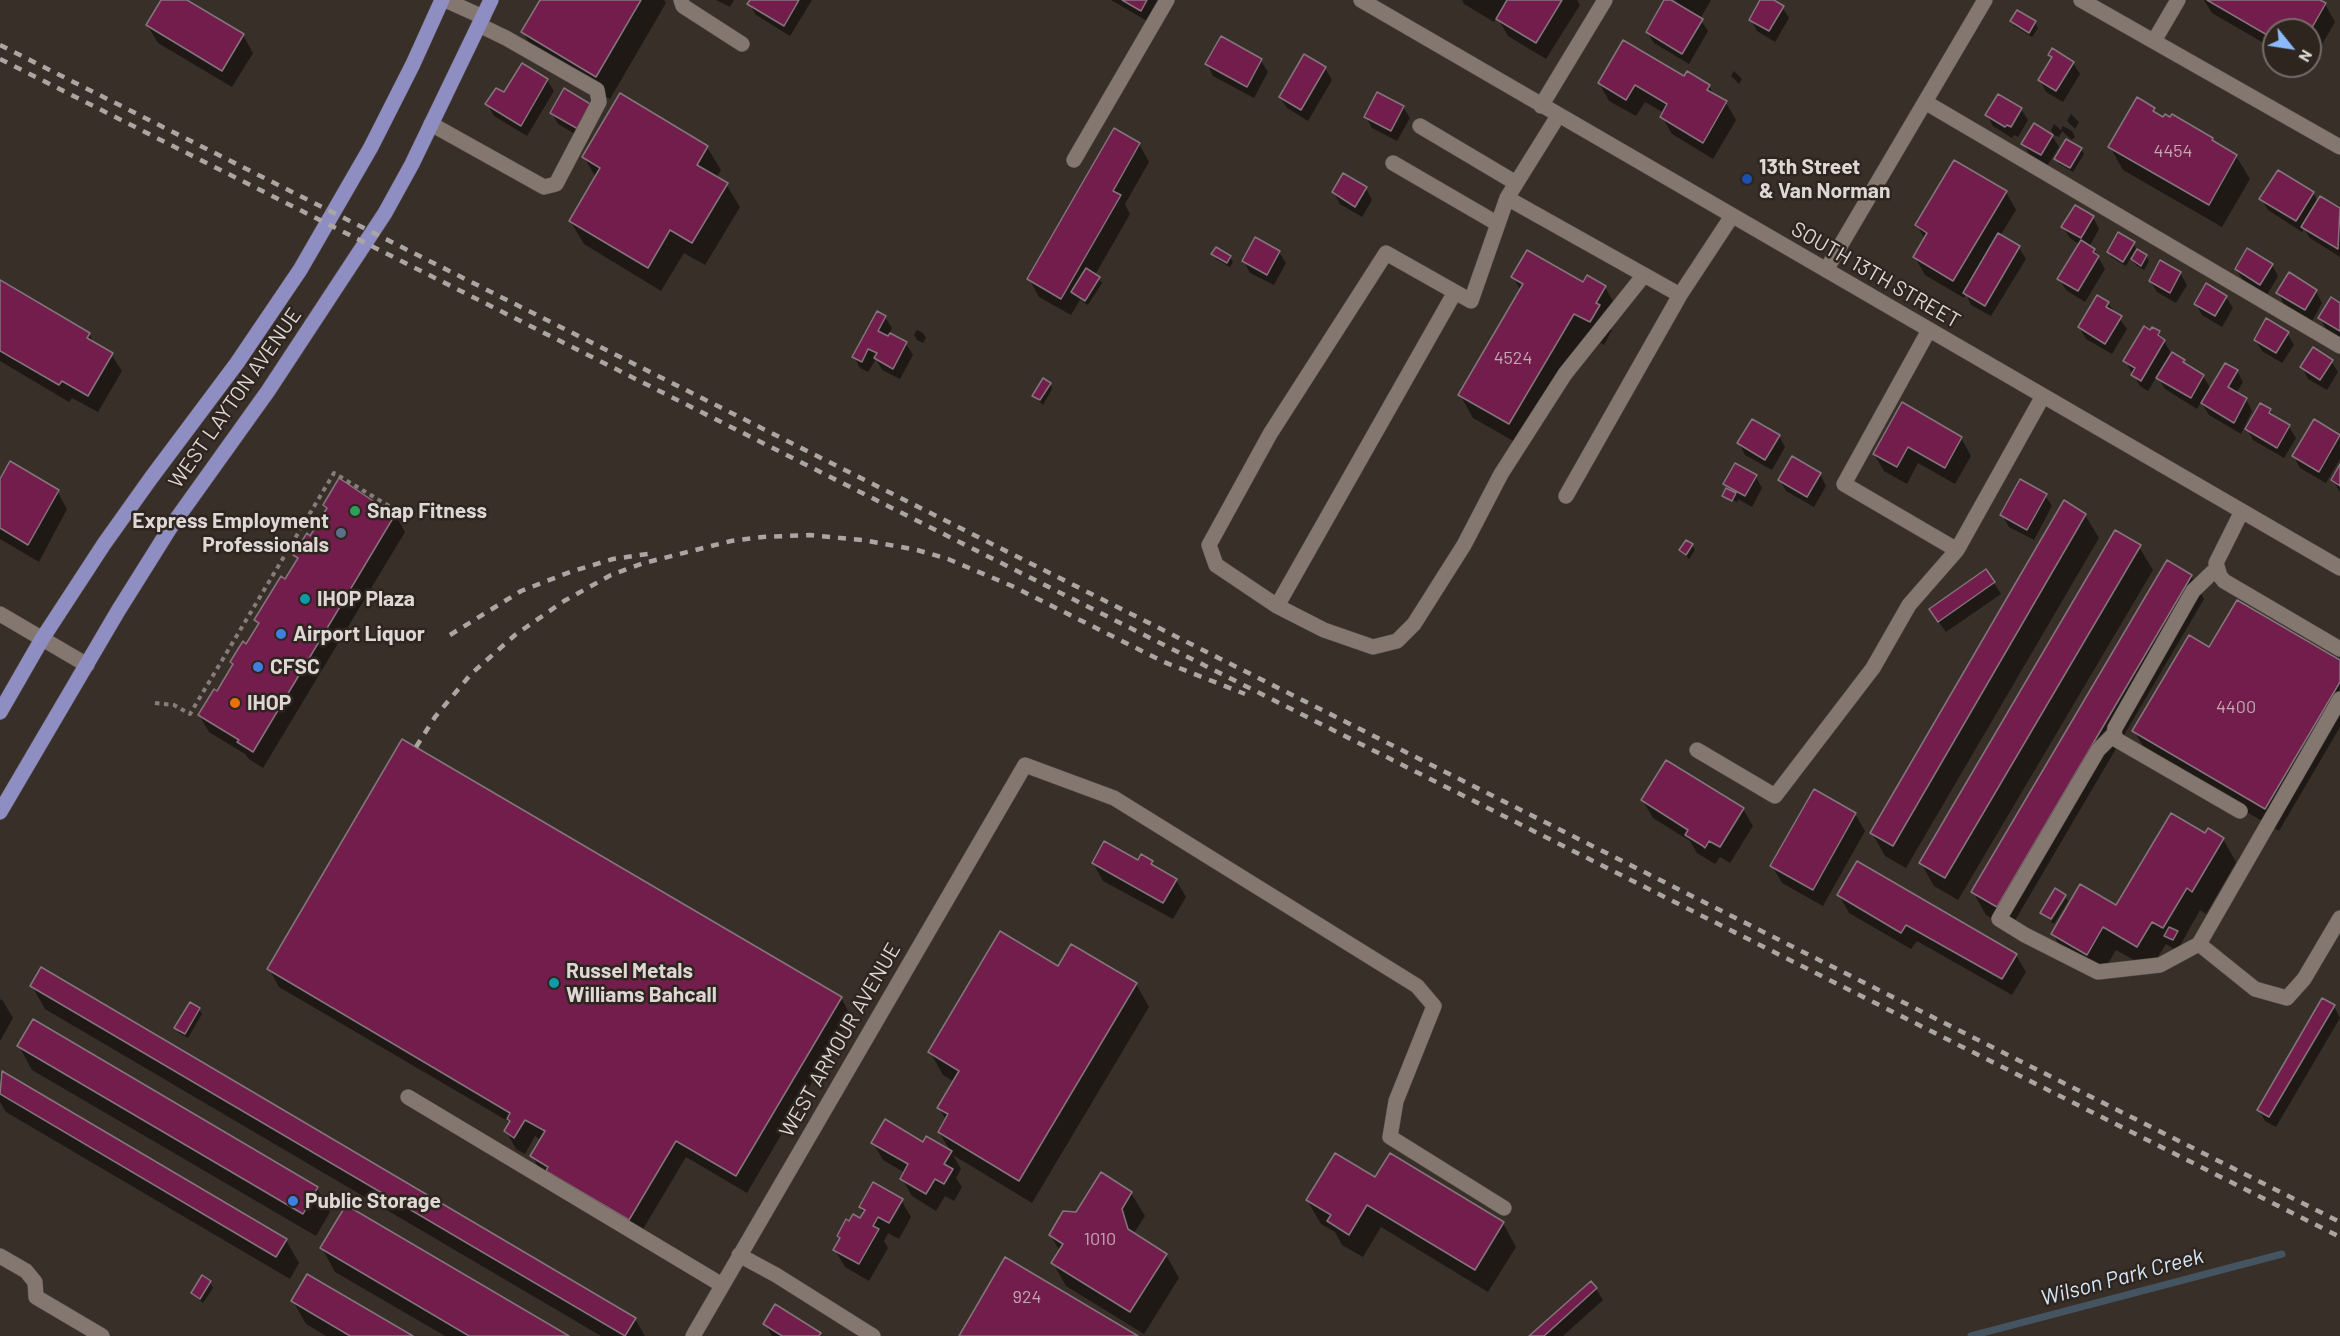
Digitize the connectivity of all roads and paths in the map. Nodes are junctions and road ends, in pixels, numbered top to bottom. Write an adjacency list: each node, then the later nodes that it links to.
1 (443, 0): 10 (street); 40 (main road, WEST LAYTON AVENUE)
2 (491, 0): 10 (main road, WEST LAYTON AVENUE)
3 (681, 0): 12 (street)
4 (1167, 0): 19 (street)
5 (1361, 0): 14 (street, SOUTH 13TH STREET)
6 (1605, 0): 14 (street)
7 (1985, 0): 13 (street)
8 (2081, 0): 11 (street)
9 (2178, 0): 11 (street)
10 (481, 21): 16 (main road, WEST LAYTON AVENUE); 16 (street)
11 (2154, 41): 18 (street)
12 (742, 44)
13 (1925, 102): 25 (street); 30 (street)
14 (1541, 106): 15 (street, SOUTH 13TH STREET)
15 (1558, 116): 21 (street); 23 (street, SOUTH 13TH STREET)
16 (431, 124): 42 (main road, WEST LAYTON AVENUE)
17 (1420, 126): 21 (street)
18 (2340, 147)
19 (1074, 160)
20 (1393, 163): 24 (street)
21 (1516, 183): 22 (street)
22 (1507, 198): 24 (street); 26 (street)
23 (1732, 216): 25 (street, SOUTH 13TH STREET); 28 (street)
24 (1498, 224): 27 (street)
25 (1826, 270): 29 (street, SOUTH 13TH STREET)
26 (1644, 275): 28 (street); 38 (street)
27 (1455, 292): 38 (street); 38 (street)
28 (1680, 296): 32 (street)
29 (1929, 330): 31 (street, SOUTH 13TH STREET); 35 (street)
30 (2340, 346)
31 (2043, 396): 34 (street, SOUTH 13TH STREET); 35 (street)
32 (1566, 496)
33 (394, 509): 44 (path)
34 (2242, 511): 36 (street); 37 (street, SOUTH 13TH STREET)
35 (1957, 550): 47 (street)
36 (2217, 568): 41 (street); 46 (street)
37 (2340, 568)
38 (1277, 606)
39 (0, 614): 40 (street)
40 (42, 639): 42 (street); 45 (main road, WEST LAYTON AVENUE)
41 (2340, 649)
42 (87, 665): 49 (main road, WEST LAYTON AVENUE)
43 (2340, 699): 51 (street)
44 (156, 702)
45 (0, 712)
46 (2114, 734): 48 (street); 51 (street)
47 (1697, 750)
48 (2240, 811)
49 (0, 812)
50 (2340, 918): 51 (street)
51 (2199, 944)
52 (408, 1097): 56 (street)
53 (1504, 1208): 54 (street, WEST ARMOUR AVENUE)
54 (739, 1255): 56 (street, WEST ARMOUR AVENUE); 59 (street)
55 (0, 1256): 57 (street)
56 (722, 1285): 58 (street, WEST ARMOUR AVENUE)
57 (102, 1336)
58 (693, 1336)
59 (873, 1336)

